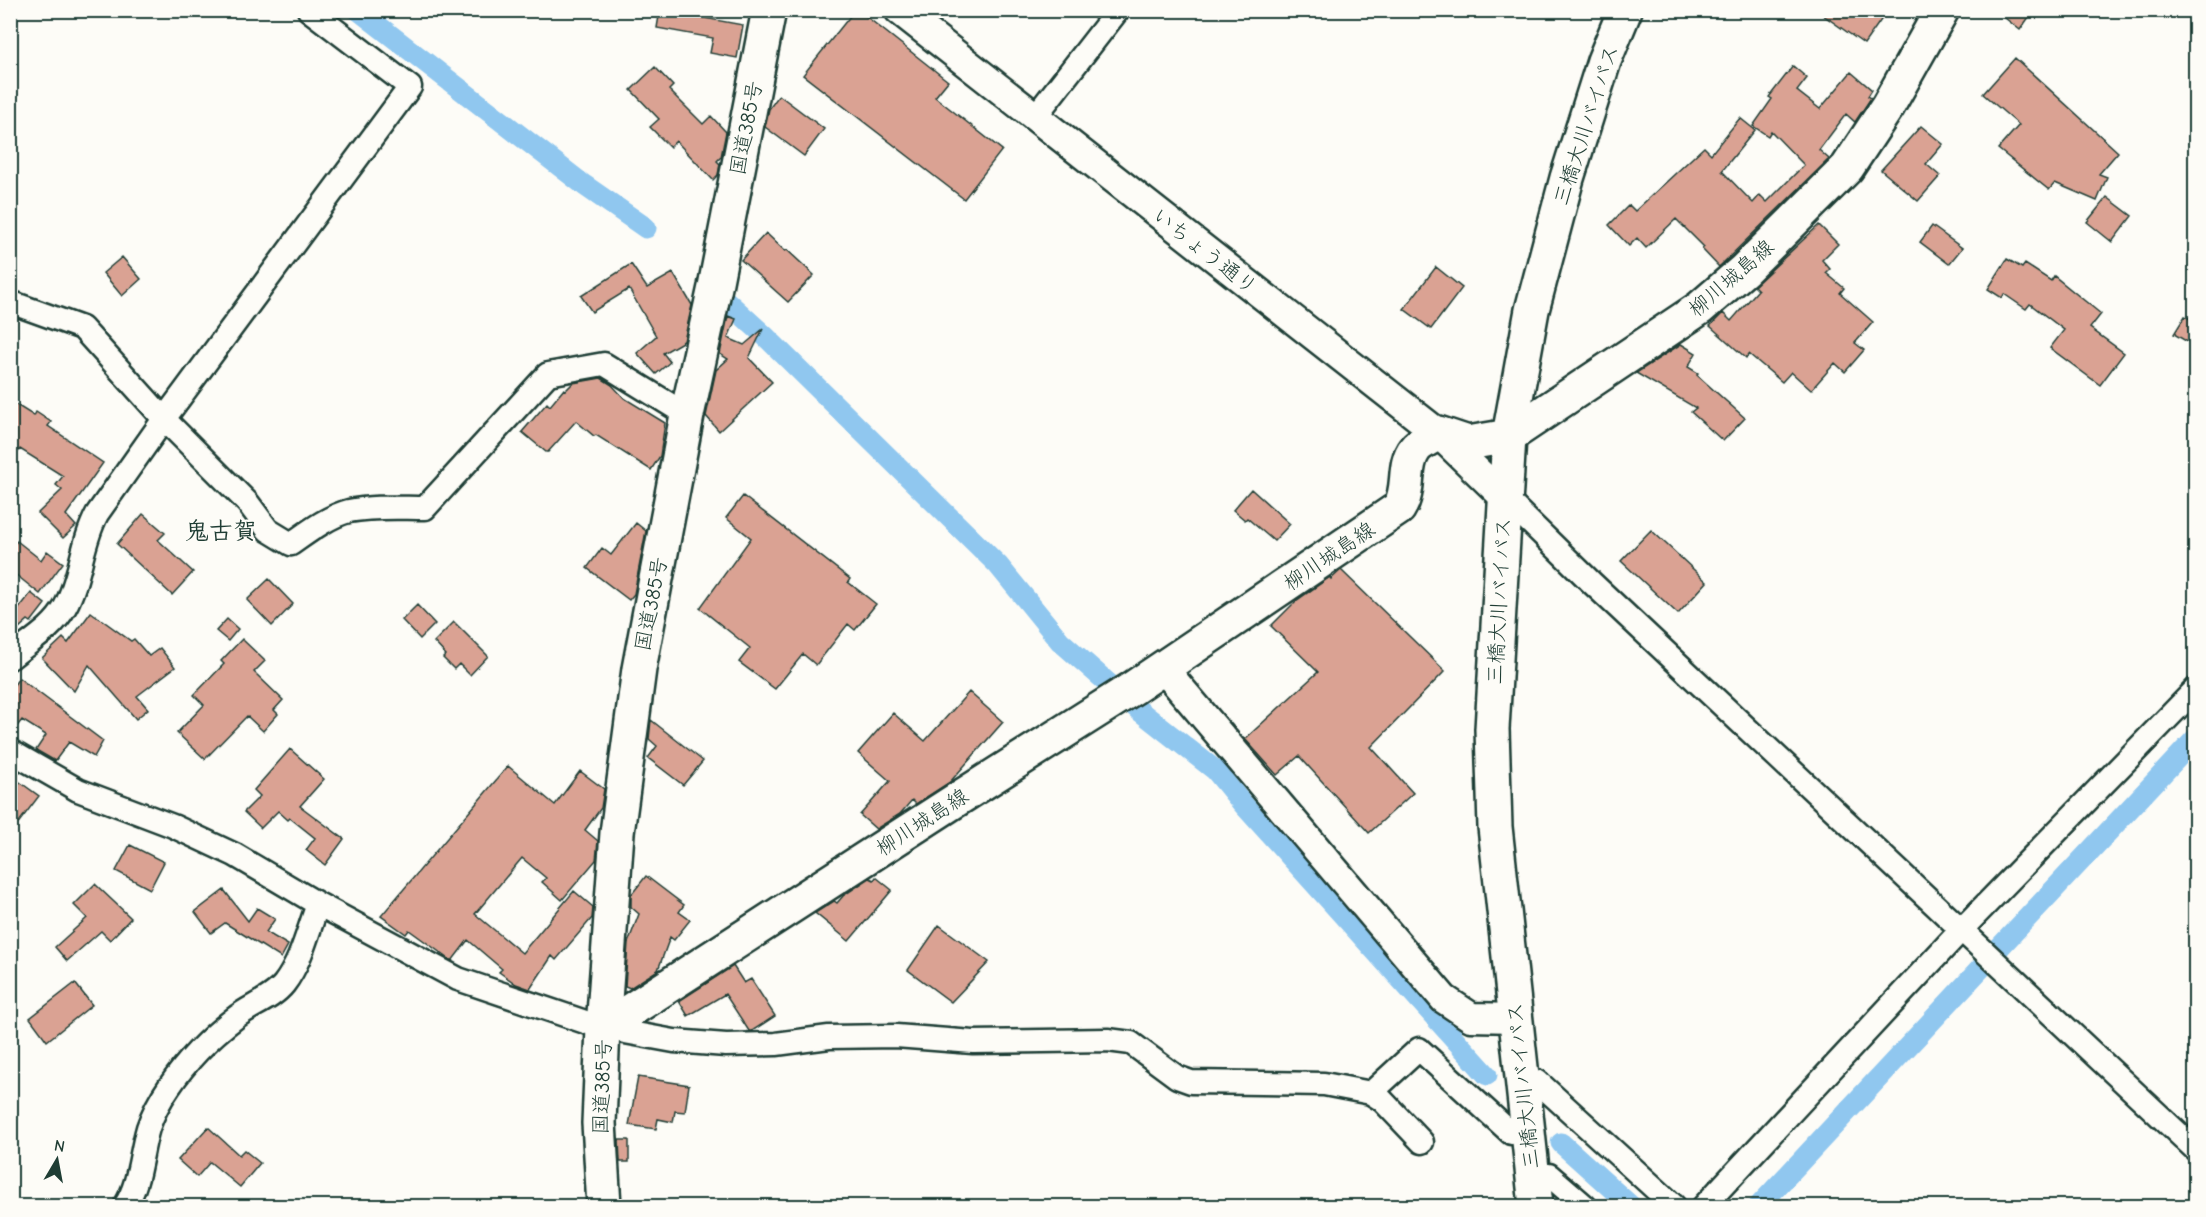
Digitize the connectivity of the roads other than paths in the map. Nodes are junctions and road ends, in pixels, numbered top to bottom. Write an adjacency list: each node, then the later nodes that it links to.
1 (309, 10): 10 (street)
2 (769, 10): 9 (main road, 国道385号)
3 (899, 10): 7 (street, いちょう通り)
4 (1118, 10): 7 (street)
5 (1625, 10): 12 (main road, 三橋大川バイパス)
6 (1942, 10): 12 (main road, 柳川城島線)
7 (1034, 118): 11 (street, いちょう通り)
8 (10, 303): 10 (street)
9 (687, 415): 10 (street); 21 (main road, 国道385号)
10 (164, 419): 14 (street)
11 (1438, 433): 12 (main road, 柳川城島線); 13 (street, いちょう通り); 15 (main road, 柳川城島線)
12 (1509, 436): 13 (main road, 三橋大川バイパス)
13 (1505, 498): 19 (street); 20 (main road, 三橋大川バイパス)
14 (10, 658)
15 (1163, 668): 20 (street); 21 (main road, 柳川城島線)
16 (2196, 689): 19 (street)
17 (10, 751): 18 (street)
18 (318, 904): 21 (street); 28 (street)
19 (1961, 930): 26 (street); 33 (street)
20 (1516, 1018): 30 (main road, 三橋大川バイパス)
21 (603, 1034): 23 (street); 29 (main road, 国道385号)
22 (1537, 1081): 32 (street)
23 (1371, 1093): 24 (street); 25 (street)
24 (1511, 1133)
25 (1422, 1142)
26 (2196, 1150)
27 (1549, 1175): 31 (street)
28 (125, 1206)
29 (604, 1206)
30 (1536, 1206)
31 (1585, 1206)
32 (1674, 1206)
33 (1704, 1206)

